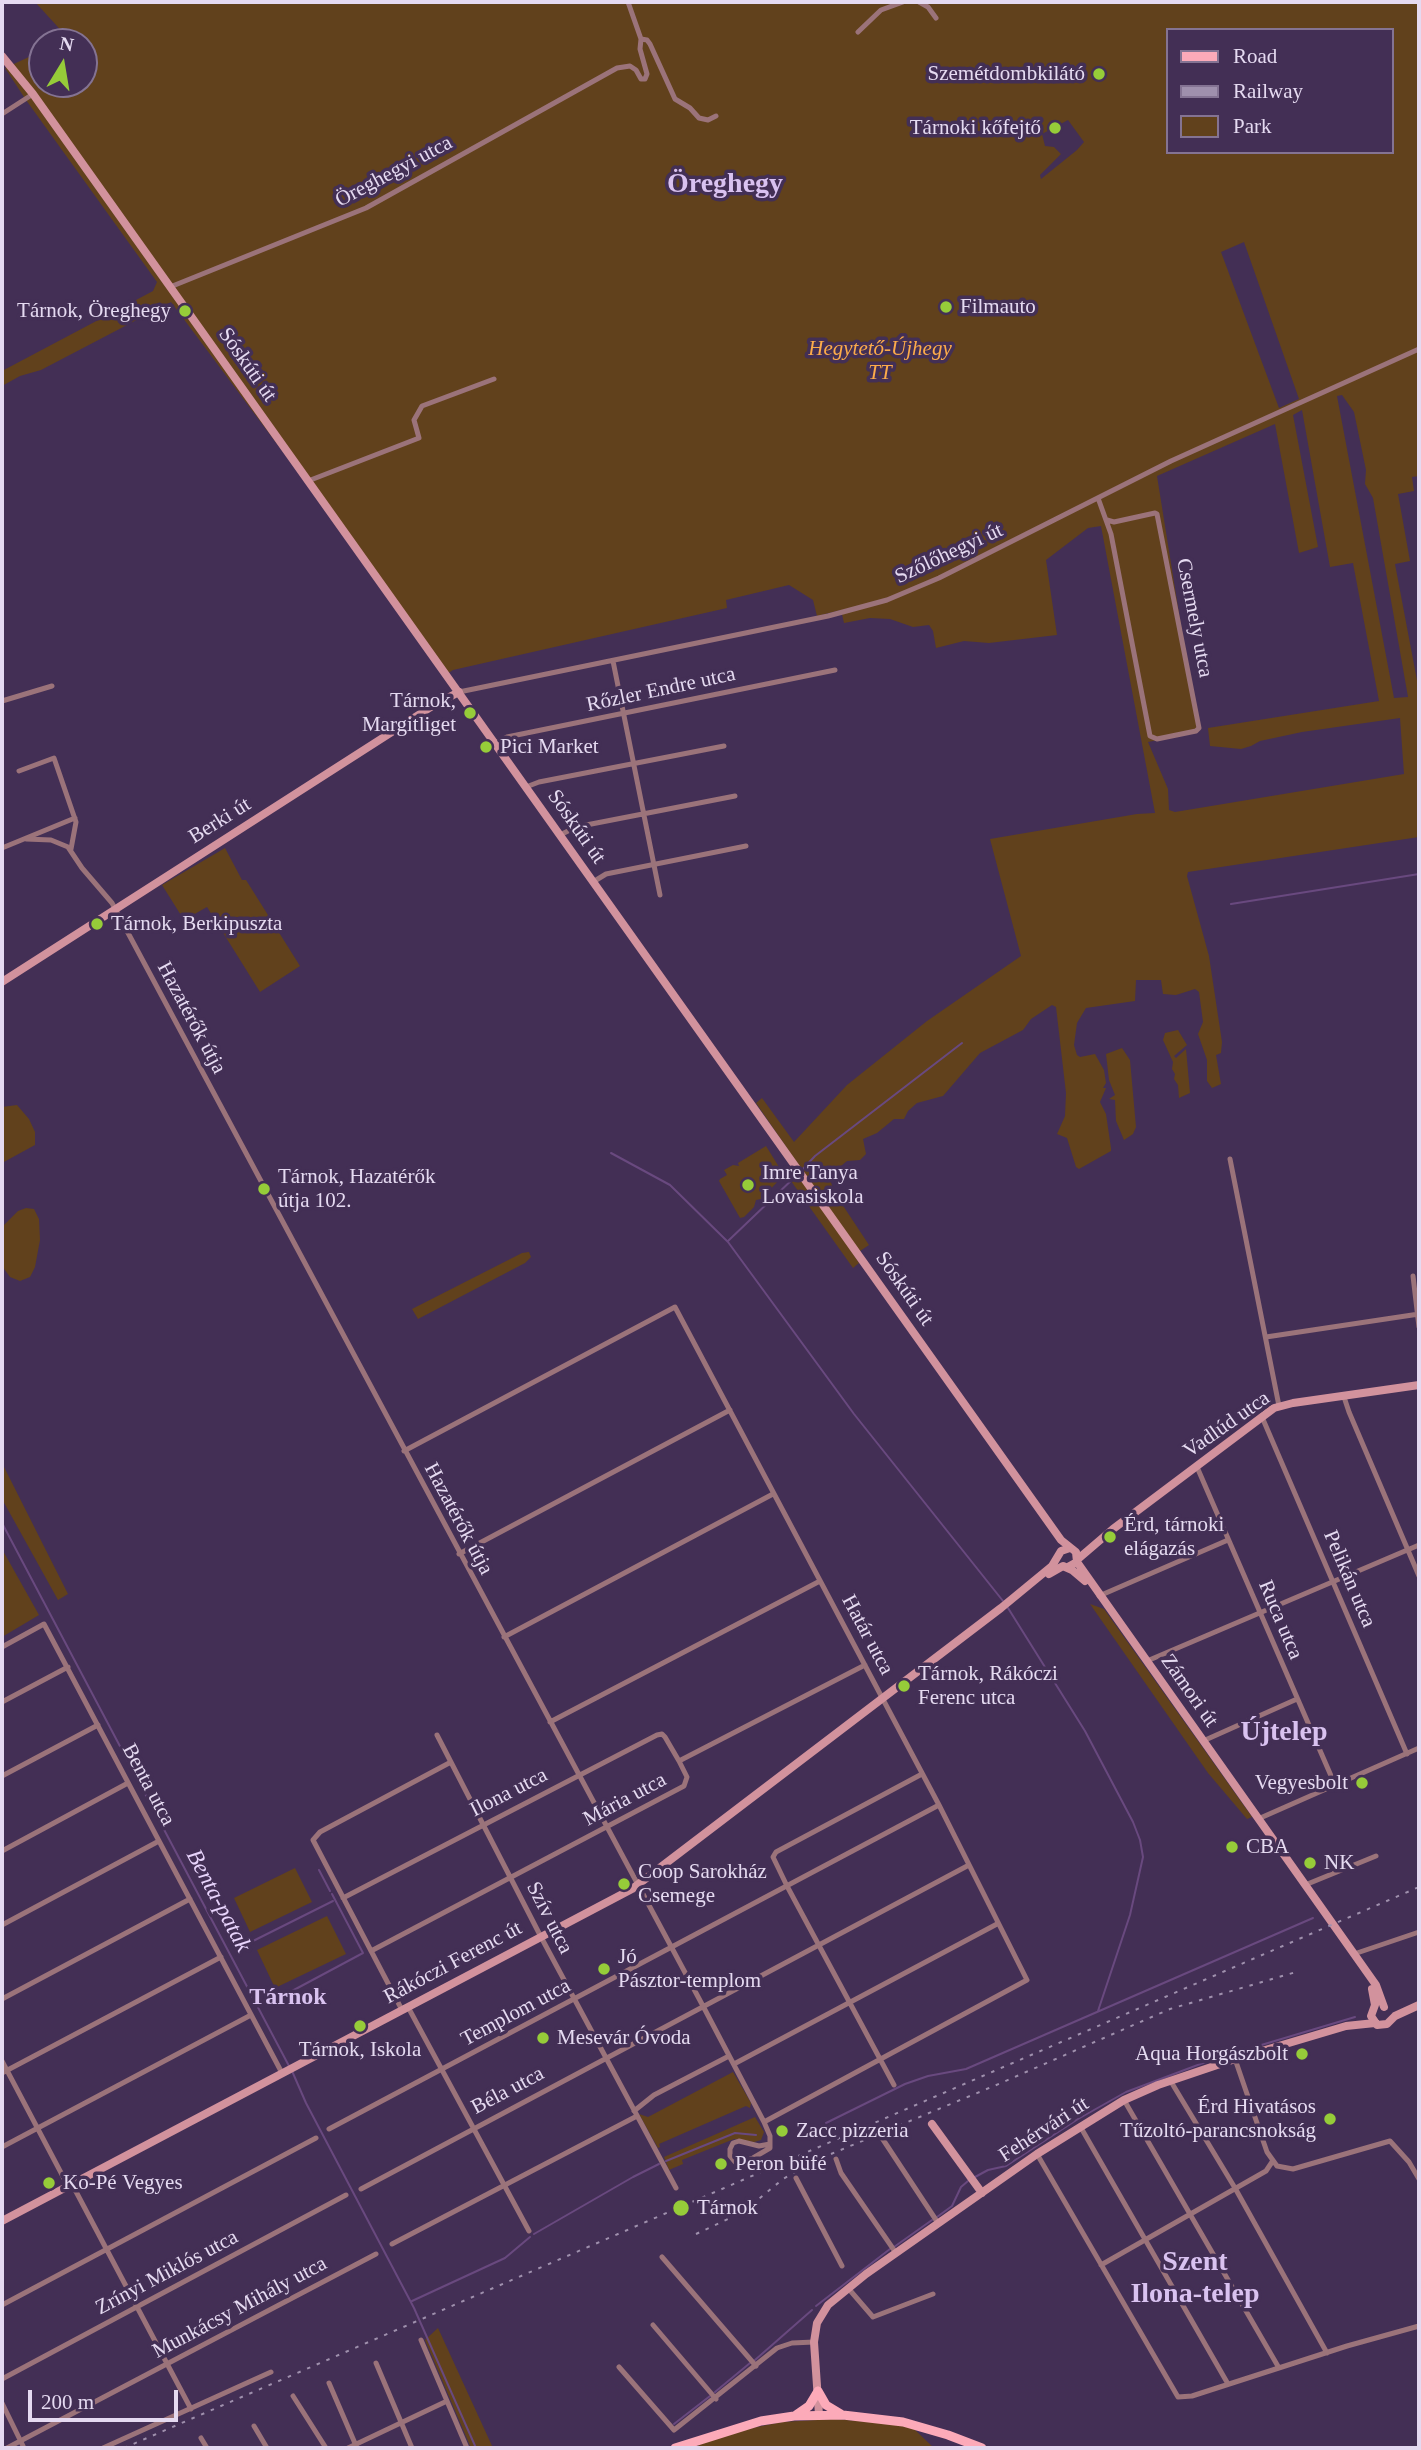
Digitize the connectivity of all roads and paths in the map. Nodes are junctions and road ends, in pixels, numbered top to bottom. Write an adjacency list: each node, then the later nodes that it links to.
1 (628, 2): 6 (street)
2 (903, 2): 5 (street)
3 (919, 2): 4 (street)
4 (936, 18)
5 (859, 32)
6 (641, 39): 12 (street); 13 (street, Öreghegyi utca)
7 (2, 56): 8 (main road, Sóskúti út)
8 (28, 88)
9 (28, 97): 11 (street)
10 (36, 98): 13 (main road, Sóskúti út)
11 (2, 114)
12 (716, 116)
13 (170, 287): 16 (main road, Sóskúti út)
14 (1419, 349): 17 (street, Szőlőhegyi út)
15 (494, 379): 16 (street)
16 (308, 481): 22 (main road, Sóskúti út)
17 (1098, 498): 18 (street); 19 (street, Szőlőhegyi út)
18 (1107, 520): 18 (street, Csermely utca)
19 (613, 661): 22 (street, Szőlőhegyi út); 24 (street)
20 (835, 670): 24 (street, Rőzler Endre utca)
21 (52, 686): 23 (street)
22 (459, 692): 25 (main road, Sóskúti út); 41 (main road, Berki út)
23 (2, 701)
24 (624, 714): 25 (street, Rőzler Endre utca); 27 (street)
25 (495, 743): 29 (main road, Sóskúti út)
26 (724, 746): 27 (street)
27 (634, 764): 29 (street); 31 (street)
28 (19, 771): 32 (street)
29 (526, 788): 33 (main road, Sóskúti út)
30 (735, 796): 31 (street)
31 (644, 814): 33 (street); 38 (street)
32 (75, 818): 34 (street); 37 (street)
33 (560, 835): 39 (main road, Sóskúti út)
34 (26, 839): 36 (street); 37 (street)
35 (746, 846): 38 (street)
36 (2, 848)
37 (71, 850): 41 (street, Hazatérők útja)
38 (654, 864): 39 (street); 40 (street)
39 (593, 882): 55 (main road, Sóskúti út)
40 (660, 895)
41 (115, 909): 42 (main road, Berki út); 53 (street, Hazatérők útja)
42 (2, 982)
43 (1230, 1159): 47 (street)
44 (1413, 1276): 45 (street)
45 (1418, 1314): 46 (street); 47 (street)
46 (1419, 1328)
47 (1266, 1337): 50 (street)
48 (1419, 1385): 49 (main road, Vadlúd utca)
49 (1344, 1396): 50 (main road, Vadlúd utca); 61 (street)
50 (1279, 1406): 52 (main road, Vadlúd utca)
51 (730, 1410): 53 (street, Határ utca); 56 (street, Határ utca); 62 (street)
52 (1262, 1417): 54 (main road, Vadlúd utca); 68 (street, Pelikán utca)
53 (404, 1451): 62 (street, Hazatérők útja)
54 (1196, 1467): 57 (main road, Vadlúd utca); 58 (street, Ruca utca)
55 (1021, 1483): 60 (main road, Sóskúti út); 63 (main road, Sóskúti út)
56 (773, 1494): 67 (street, Határ utca); 72 (street)
57 (1113, 1529): 60 (main road, Vadlúd utca); 64 (main road, Vadlúd utca)
58 (1228, 1540): 70 (street); 71 (street, Ruca utca)
59 (1419, 1545): 61 (street)
60 (1072, 1549): 63 (main road, Vadlúd utca); 64 (main road, Sóskúti út)
61 (1408, 1550): 66 (street); 68 (street)
62 (459, 1554): 72 (street, Hazatérők útja)
63 (1059, 1556): 65 (main road, Sóskúti út); 69 (main road, Vadlúd utca)
64 (1077, 1560): 65 (main road, Vadlúd utca); 70 (main road, Zámori út)
65 (1066, 1567): 69 (main road, Vadlúd utca); 70 (main road, Zámori út)
66 (1419, 1576)
67 (820, 1581): 75 (street, Határ utca); 80 (street)
68 (1333, 1581): 71 (street); 85 (street, Pelikán utca)
69 (1024, 1590): 77 (main road, Rákóczi Ferenc út)
70 (1099, 1596): 74 (main road, Zámori út)
71 (1260, 1613): 74 (street); 78 (street, Ruca utca)
72 (504, 1637): 80 (street, Hazatérők útja)
73 (2, 1647): 76 (street, Benta utca)
74 (1147, 1661): 83 (main road, Zámori út)
75 (865, 1665): 77 (street, Határ utca); 86 (street, Mária utca)
76 (68, 1667): 79 (street); 81 (street, Benta utca)
77 (883, 1698): 88 (street, Határ utca); 102 (main road, Rákóczi Ferenc út)
78 (1297, 1699): 83 (street); 92 (street, Ruca utca)
79 (2, 1702)
80 (550, 1722): 90 (street, Hazatérők útja)
81 (98, 1725): 89 (street); 91 (street, Benta utca)
82 (437, 1735): 87 (street, Szív utca)
83 (1203, 1741): 94 (main road, Zámori út)
84 (1419, 1748): 85 (street)
85 (1407, 1754): 92 (street)
86 (679, 1761): 90 (street, Ilona utca); 96 (street, Mária utca)
87 (451, 1762): 95 (street, Szív utca); 105 (street)
88 (922, 1774): 93 (street, Határ utca); 104 (street)
89 (2, 1776)
90 (578, 1776): 95 (street, Ilona utca); 96 (street, Hazatérők útja)
91 (128, 1783): 97 (street, Benta utca); 98 (street)
92 (1335, 1785): 94 (street)
93 (939, 1805): 100 (street, Határ utca); 104 (street, Templom utca)
94 (1258, 1819): 103 (main road, Zámori út)
95 (482, 1825): 101 (street, Szív utca); 105 (street, Ilona utca)
96 (606, 1828): 101 (street, Mária utca); 102 (street, Hazatérők útja)
97 (159, 1841): 106 (street, Benta utca); 108 (street)
98 (2, 1850)
99 (1376, 1856): 103 (street)
100 (968, 1865): 107 (street, Határ utca); 111 (street, Béla utca)
101 (511, 1878): 110 (street, Szív utca); 113 (street, Mária utca)
102 (638, 1885): 110 (main road, Rákóczi Ferenc út); 112 (street, Hazatérők útja)
103 (1305, 1885): 114 (main road, Zámori út)
104 (787, 1886): 111 (street); 112 (street, Templom utca)
105 (343, 1898): 113 (street)
106 (190, 1899): 115 (street, Benta utca); 117 (street)
107 (997, 1924): 119 (street); 130 (street, Határ utca)
108 (2, 1925)
109 (1419, 1932): 114 (street)
110 (541, 1937): 118 (street, Szív utca); 122 (main road, Rákóczi Ferenc út)
111 (818, 1945): 119 (street); 121 (street, Béla utca)
112 (672, 1949): 118 (street, Templom utca); 121 (street, Hazatérők útja)
113 (371, 1951): 122 (street)
114 (1353, 1954): 116 (main road, Zámori út)
115 (221, 1957): 125 (street, Benta utca); 135 (street)
116 (1371, 1979): 123 (main road); 124 (main road, Zámori út)
117 (2, 1998)
118 (575, 2000): 129 (street, Szív utca); 134 (street, Templom utca)
119 (849, 2003): 130 (street); 133 (street)
120 (1419, 2005): 124 (main road)
121 (703, 2006): 128 (street, Hazatérők útja); 129 (street, Béla utca)
122 (405, 2008): 134 (street); 136 (main road, Rákóczi Ferenc út)
123 (1373, 2011): 124 (main road, Fehérvári út); 126 (main road); 127 (main road, Fehérvári út)
124 (1388, 2012): 126 (main road, Fehérvári út)
125 (251, 2015): 136 (street, Benta utca); 144 (street)
126 (1374, 2024): 127 (main road, Fehérvári út)
127 (1346, 2026): 131 (main road, Fehérvári út)
128 (729, 2056): 133 (street, Hazatérők útja); 140 (street)
129 (605, 2057): 140 (street, Szív utca); 145 (street, Béla utca)
130 (880, 2059): 138 (street); 141 (street)
131 (1235, 2059): 137 (main road, Fehérvári út); 153 (street)
132 (2, 2061): 135 (street)
133 (734, 2064): 141 (street, Hazatérők útja)
134 (442, 2070): 145 (street); 146 (street, Templom utca)
135 (4, 2072): 144 (street)
136 (282, 2073): 156 (main road, Rákóczi Ferenc út)
137 (1170, 2080): 139 (main road, Fehérvári út); 159 (street)
138 (894, 2085)
139 (1124, 2100): 143 (main road, Fehérvári út); 163 (street)
140 (635, 2113): 157 (street); 158 (street, Szív utca)
141 (764, 2122): 149 (street, Hazatérők útja)
142 (932, 2124): 161 (main road)
143 (1080, 2126): 151 (main road, Fehérvári út); 167 (street)
144 (37, 2128): 150 (street); 156 (street)
145 (473, 2128): 157 (street); 160 (street, Béla utca)
146 (330, 2129)
147 (316, 2138): 169 (street)
148 (881, 2138): 165 (street)
149 (770, 2144): 149 (street)
150 (2, 2147)
151 (1037, 2154): 161 (main road, Fehérvári út); 173 (street)
152 (836, 2159): 170 (street)
153 (1272, 2162): 155 (street); 159 (street)
154 (796, 2178): 174 (street)
155 (1419, 2179)
156 (70, 2185): 164 (main road, Rákóczi Ferenc út); 169 (street)
157 (504, 2185): 166 (street); 168 (street)
158 (676, 2188)
159 (1235, 2188): 163 (street); 183 (street)
160 (360, 2189)
161 (982, 2193): 165 (main road, Fehérvári út)
162 (346, 2196): 178 (street, Zrínyi Miklós utca)
163 (1191, 2213): 167 (street); 188 (street)
164 (2, 2221)
165 (938, 2223): 170 (main road, Fehérvári út)
166 (529, 2231)
167 (1146, 2239): 173 (street); 192 (street)
168 (392, 2244)
169 (106, 2250): 177 (street); 178 (street)
170 (895, 2253): 175 (main road, Fehérvári út)
171 (376, 2254): 185 (street, Munkácsy Mihály utca)
172 (662, 2257): 186 (street)
173 (1101, 2265): 192 (street)
174 (842, 2266)
175 (848, 2288): 176 (street); 182 (main road, Fehérvári út)
176 (933, 2294)
177 (2, 2305)
178 (136, 2307): 185 (street); 190 (street, Zrínyi Miklós utca)
179 (653, 2325): 195 (street)
180 (1419, 2326): 183 (street)
181 (421, 2340): 196 (street)
182 (814, 2342): 186 (street); 193 (main road, Fehérvári út)
183 (1327, 2353): 188 (street)
184 (376, 2363): 202 (street)
185 (167, 2365): 198 (street); 205 (street, Munkácsy Mihály utca)
186 (756, 2366): 195 (street)
187 (619, 2367): 195 (street)
188 (1279, 2368): 192 (street)
189 (271, 2372): 198 (street)
190 (2, 2379)
191 (329, 2383): 206 (street)
192 (1228, 2384)
193 (818, 2391): 199 (main road, Fehérvári út); 200 (main road); 201 (main road)
194 (293, 2396): 211 (street)
195 (716, 2399)
196 (447, 2401): 202 (street); 214 (street)
197 (2, 2403): 205 (street)
198 (191, 2409): 208 (street)
199 (819, 2415): 200 (main road); 201 (main road)
200 (843, 2415): 216 (main road)
201 (794, 2416): 215 (main road)
202 (401, 2422): 206 (street); 213 (street)
203 (254, 2426): 210 (street)
204 (201, 2438): 209 (street)
205 (23, 2445): 207 (street, Munkácsy Mihály utca)
206 (356, 2446): 212 (street)
207 (6, 2448)
208 (103, 2448)
209 (207, 2448)
210 (267, 2448)
211 (326, 2448)
212 (348, 2448)
213 (412, 2448)
214 (467, 2448)
215 (675, 2448)
216 (982, 2448)

